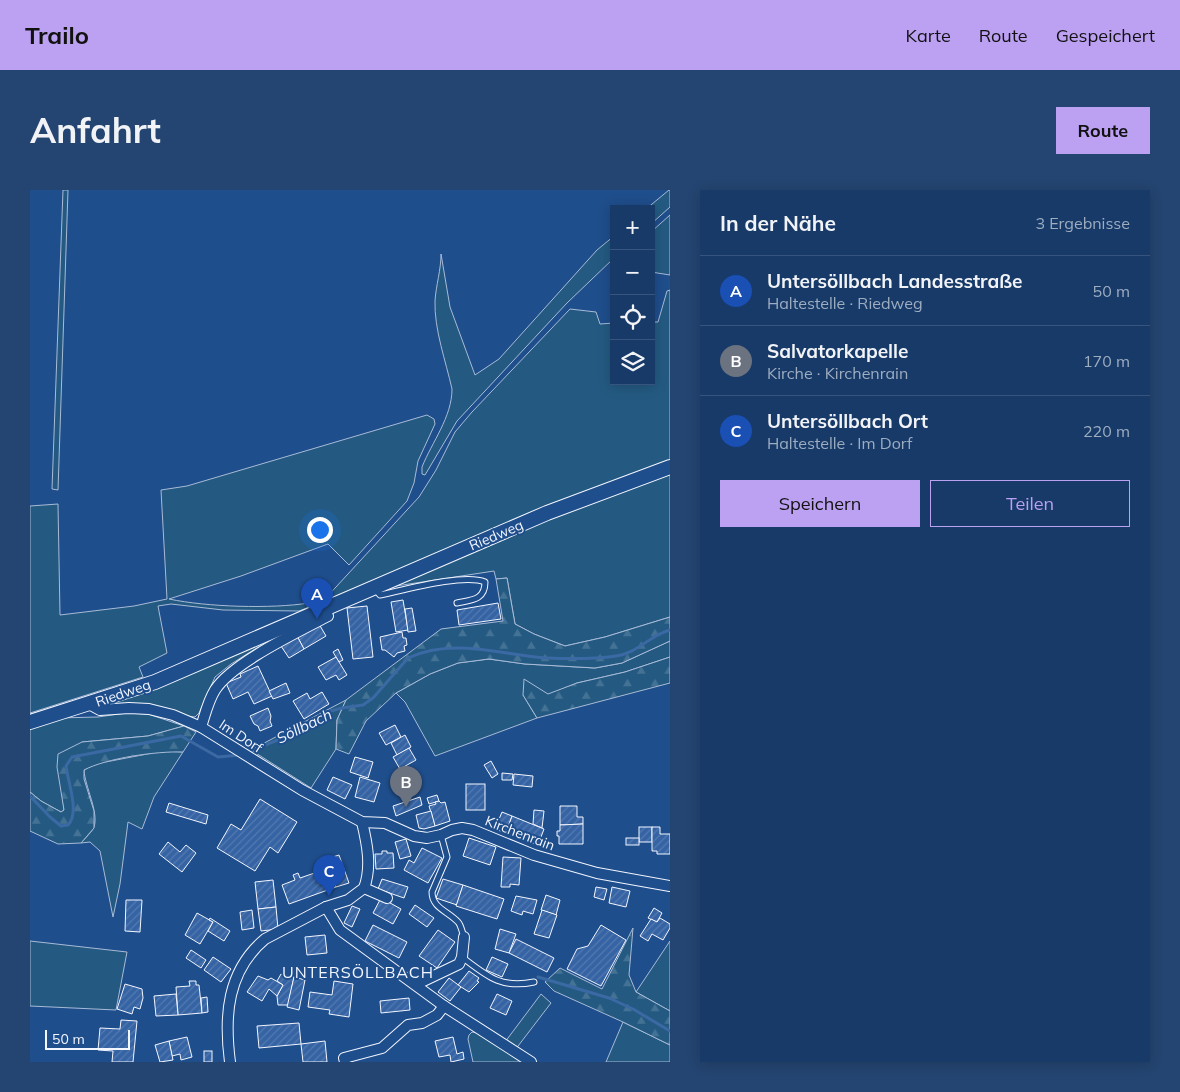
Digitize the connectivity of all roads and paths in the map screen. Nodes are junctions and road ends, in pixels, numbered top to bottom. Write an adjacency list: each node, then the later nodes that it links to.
1 (670, 466): 2 (main road, Riedweg)
2 (374, 587): 3 (lane); 4 (main road, Riedweg)
3 (457, 603)
4 (324, 608): 5 (main road, Riedweg); 7 (street)
5 (89, 704): 6 (main road, Riedweg); 7 (street, Im Dorf)
6 (30, 722)
7 (201, 727): 8 (street, Im Dorf)
8 (362, 822): 9 (street, Kirchenrain); 11 (street)
9 (441, 835): 10 (street, Kirchenrain); 14 (lane)
10 (670, 886)
11 (364, 888): 12 (street); 13 (street)
12 (387, 898)
13 (326, 907): 17 (street); 19 (street)
14 (464, 937): 15 (street)
15 (462, 957): 16 (lane); 17 (street)
16 (534, 982)
17 (417, 984): 18 (street)
18 (444, 1006): 20 (street); 21 (street)
19 (230, 1062)
20 (345, 1062)
21 (531, 1062)

